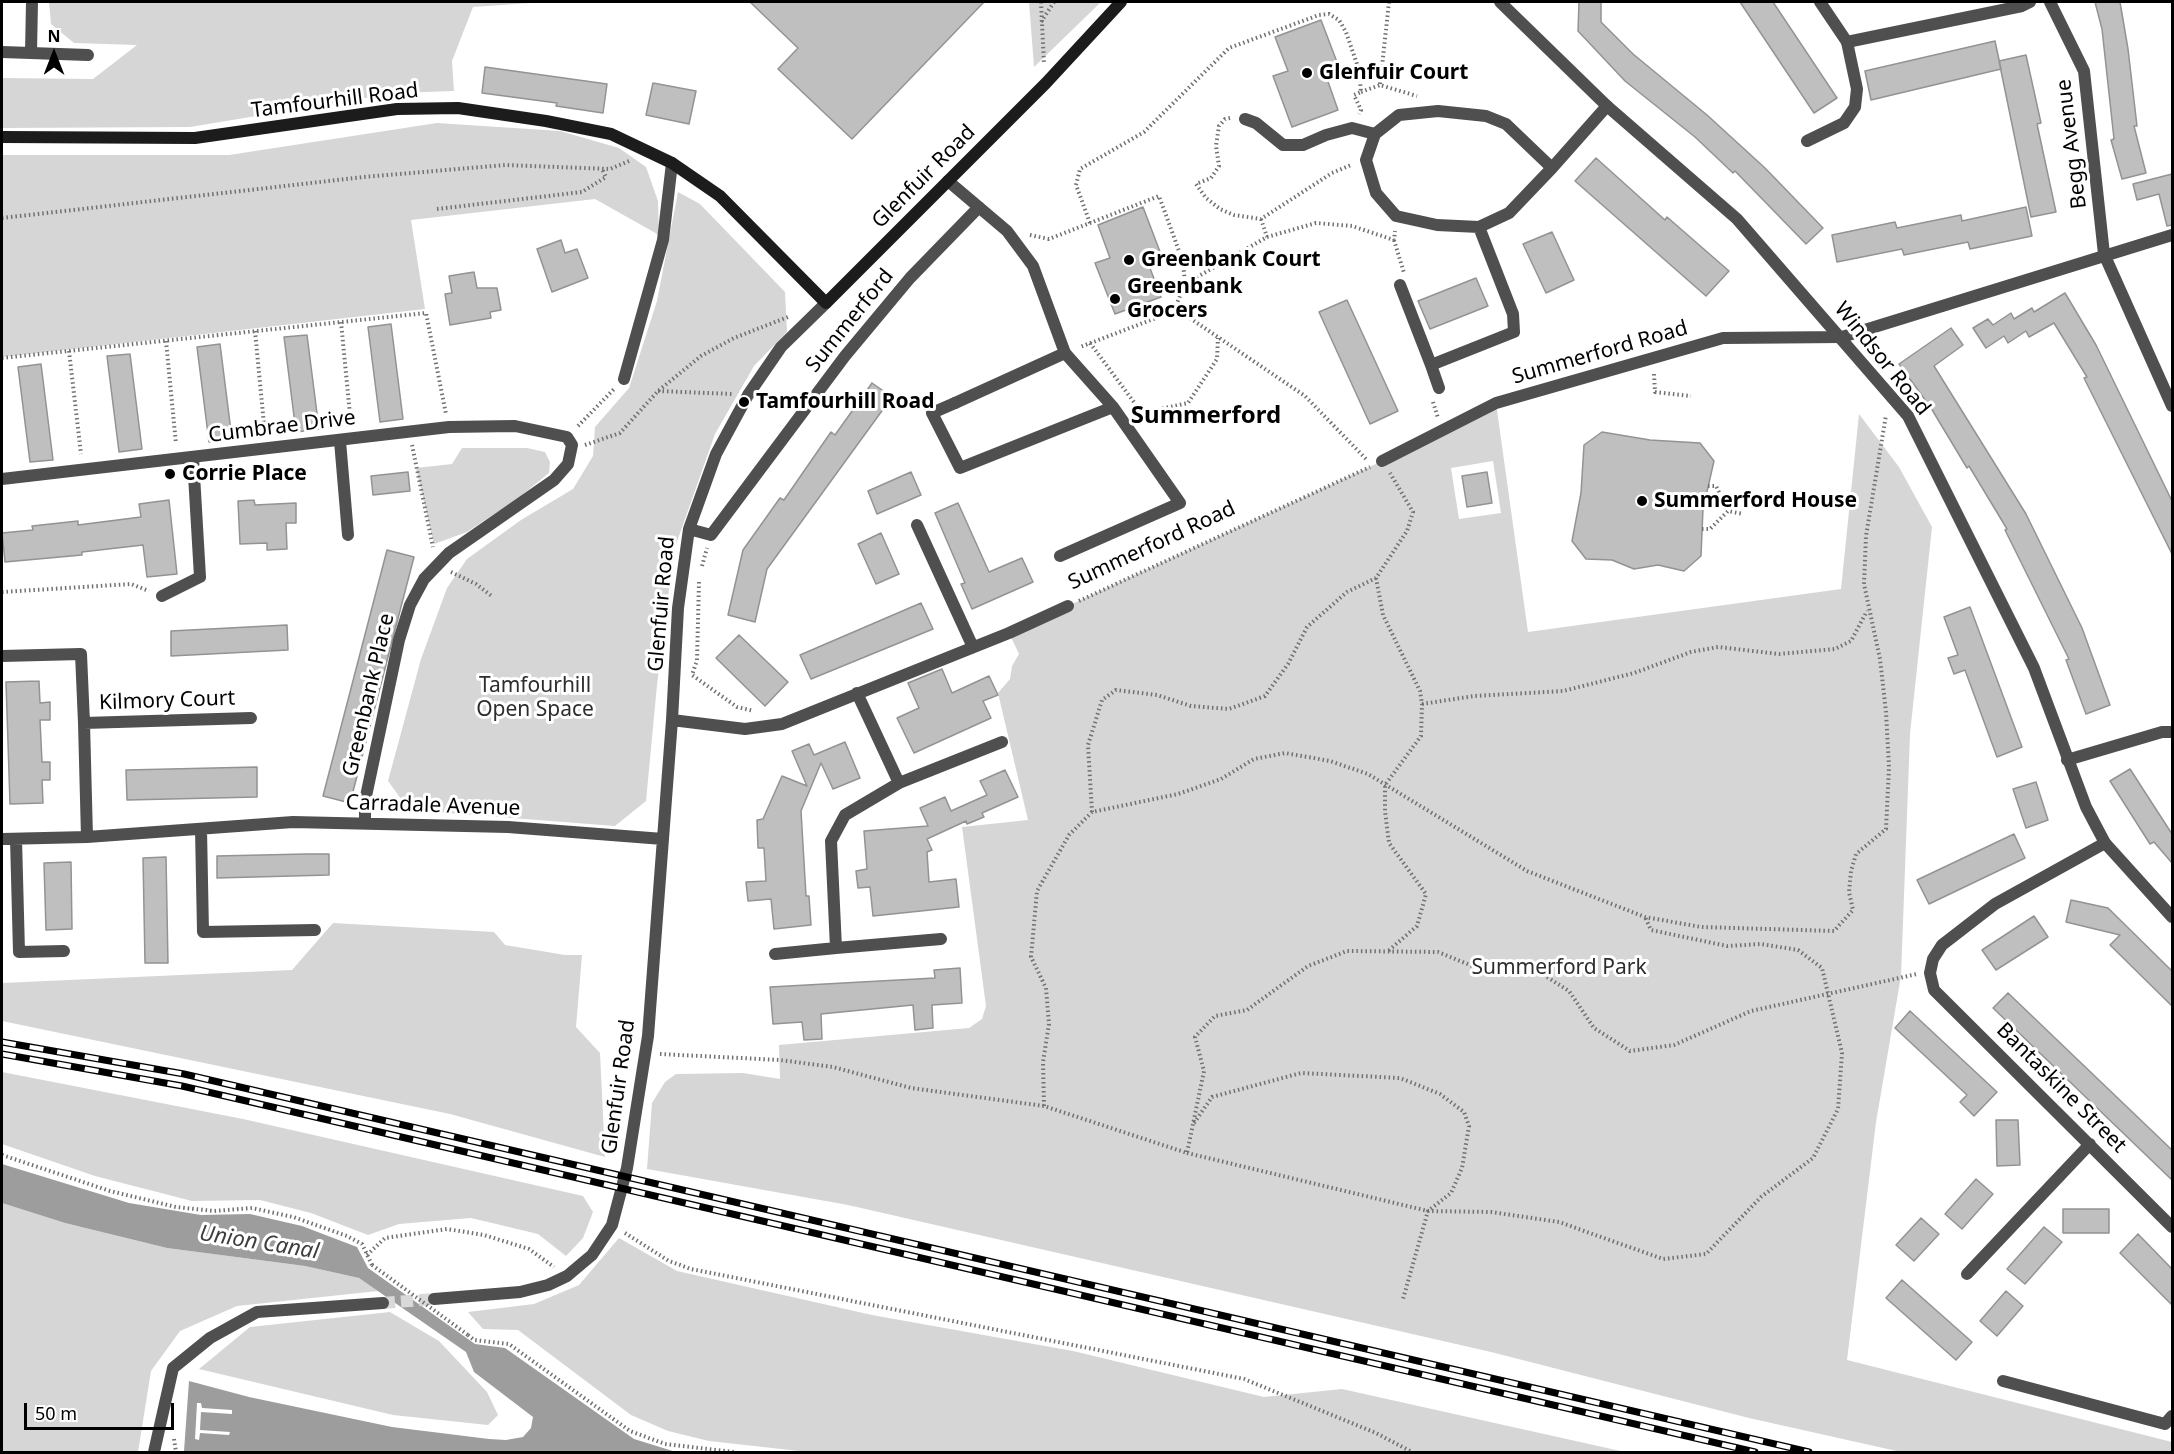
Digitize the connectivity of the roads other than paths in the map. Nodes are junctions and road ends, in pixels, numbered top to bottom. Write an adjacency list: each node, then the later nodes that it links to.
1 (32, 2): 9 (street)
2 (1121, 2): 18 (main road, Glenfuir Road)
3 (1820, 2): 7 (street)
4 (2030, 2): 7 (street)
5 (2049, 2): 22 (street, Begg Avenue)
6 (1503, 3): 11 (street, Windsor Road)
7 (1847, 42): 15 (street)
8 (2, 52): 9 (street)
9 (32, 53): 10 (street)
10 (88, 55)
11 (1607, 105): 17 (street); 25 (street, Windsor Road)
12 (1245, 119): 13 (street)
13 (1375, 134): 17 (street); 20 (street)
14 (2, 137): 16 (main road, Tamfourhill Road)
15 (1807, 141)
16 (672, 163): 24 (main road, Tamfourhill Road); 28 (street)
17 (1552, 168): 20 (street)
18 (948, 181): 19 (street); 24 (main road, Glenfuir Road)
19 (979, 207): 26 (street); 38 (street, Summerford)
20 (1479, 227): 27 (street)
21 (2172, 235): 22 (street, Summerford Road)
22 (2104, 254): 25 (street, Summerford Road); 30 (street, Begg Avenue)
23 (1400, 285): 27 (street)
24 (826, 303): 38 (street, Glenfuir Road)
25 (1842, 337): 35 (street, Summerford Road); 51 (street, Windsor Road)
26 (1065, 353): 31 (street); 31 (street)
27 (1431, 365): 29 (street)
28 (624, 379)
29 (1439, 388)
30 (2172, 406)
31 (1113, 407): 40 (street)
32 (339, 441): 33 (street, Cumbrae Drive); 34 (street, Cumbrae Drive); 39 (street)
33 (569, 441): 53 (street, Greenbank Place)
34 (193, 458): 36 (street, Cumbrae Drive); 41 (street)
35 (1377, 463)
36 (2, 479)
37 (916, 525): 43 (street)
38 (689, 529): 47 (street, Glenfuir Road)
39 (348, 535)
40 (1060, 556)
41 (162, 596)
42 (1068, 606): 43 (street)
43 (972, 645): 45 (street)
44 (2, 657): 48 (street, Kilmory Court)
45 (857, 693): 47 (street); 52 (street)
46 (251, 718): 48 (street, Kilmory Court)
47 (672, 720): 58 (street, Glenfuir Road)
48 (84, 723): 55 (street, Kilmory Court)
49 (2172, 732): 51 (street)
50 (1002, 742): 52 (street)
51 (2067, 759): 59 (street, Windsor Road)
52 (899, 783): 63 (street)
53 (365, 823): 54 (street, Carradale Avenue); 58 (street, Carradale Avenue)
54 (201, 829): 55 (street, Carradale Avenue); 61 (street)
55 (87, 837): 57 (street, Carradale Avenue)
56 (2, 839): 57 (street, Carradale Avenue)
57 (16, 839): 64 (street)
58 (663, 839): 69 (street, Glenfuir Road)
59 (2105, 843): 60 (street, Windsor Road); 66 (street, Bantaskine Street)
60 (2172, 916)
61 (315, 930)
62 (941, 939): 63 (street)
63 (836, 948): 65 (street)
64 (64, 951)
65 (775, 954)
66 (2090, 1144): 67 (street, Bantaskine Street); 68 (street)
67 (2172, 1227)
68 (1967, 1274)
69 (434, 1299)
70 (383, 1302): 73 (street)
71 (2003, 1381): 72 (street)
72 (2172, 1416)
73 (154, 1452)

